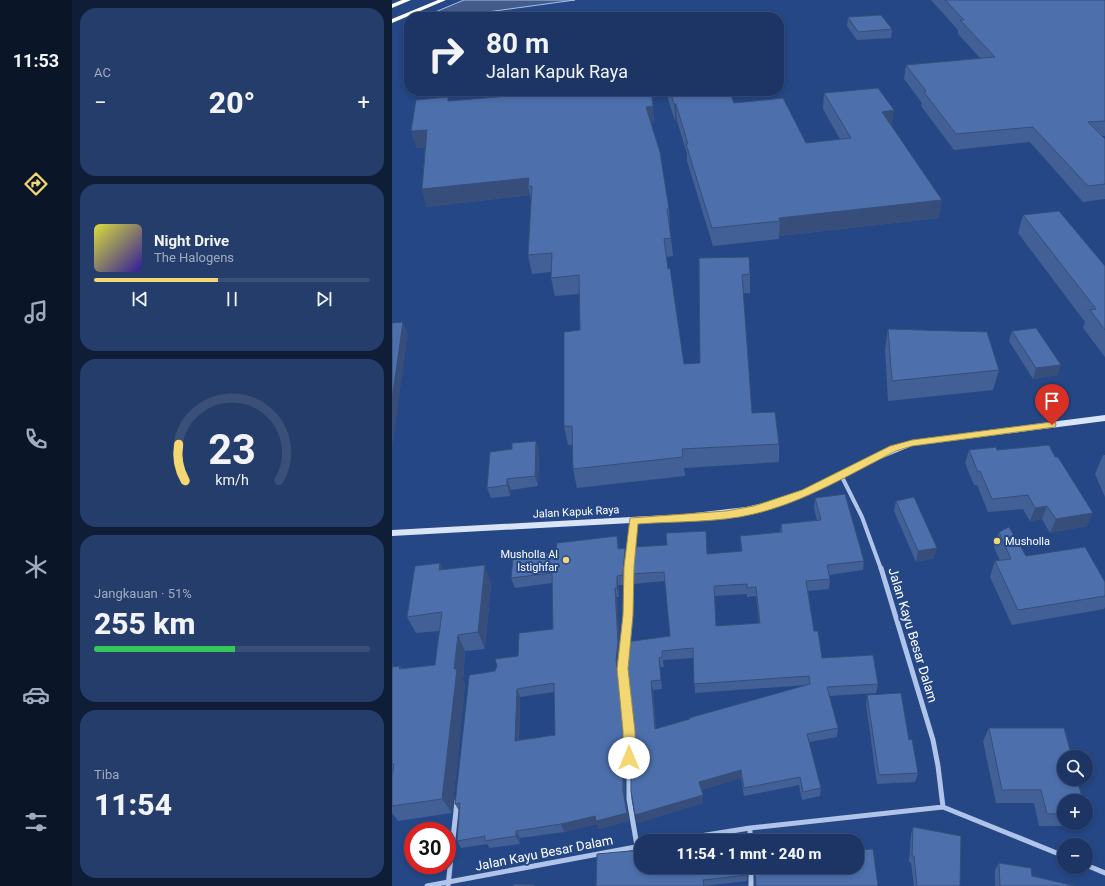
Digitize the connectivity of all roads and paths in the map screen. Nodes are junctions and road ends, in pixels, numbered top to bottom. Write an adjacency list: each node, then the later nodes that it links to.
1 (408, 0): 3 (highway)
2 (443, 0): 4 (highway)
3 (392, 6)
4 (414, 12)
5 (404, 16): 6 (highway)
6 (392, 21)
7 (1105, 418): 8 (main road, Jalan Kapuk Raya)
8 (841, 475): 9 (main road, Jalan Kapuk Raya); 12 (street, Jalan Kayu Besar Dalam)
9 (633, 520): 10 (main road, Jalan Kapuk Raya); 14 (street)
10 (392, 533)
11 (458, 791): 22 (street)
12 (943, 807): 13 (street); 18 (street)
13 (750, 828): 15 (street); 16 (street)
14 (636, 834)
15 (713, 834)
16 (750, 834)
17 (634, 847): 22 (street, Jalan Kayu Besar Dalam)
18 (1057, 853)
19 (1093, 868): 20 (street)
20 (1105, 873)
21 (750, 874): 24 (street)
22 (448, 885): 23 (street, Jalan Kayu Besar Dalam)
23 (427, 886)
24 (751, 886)

